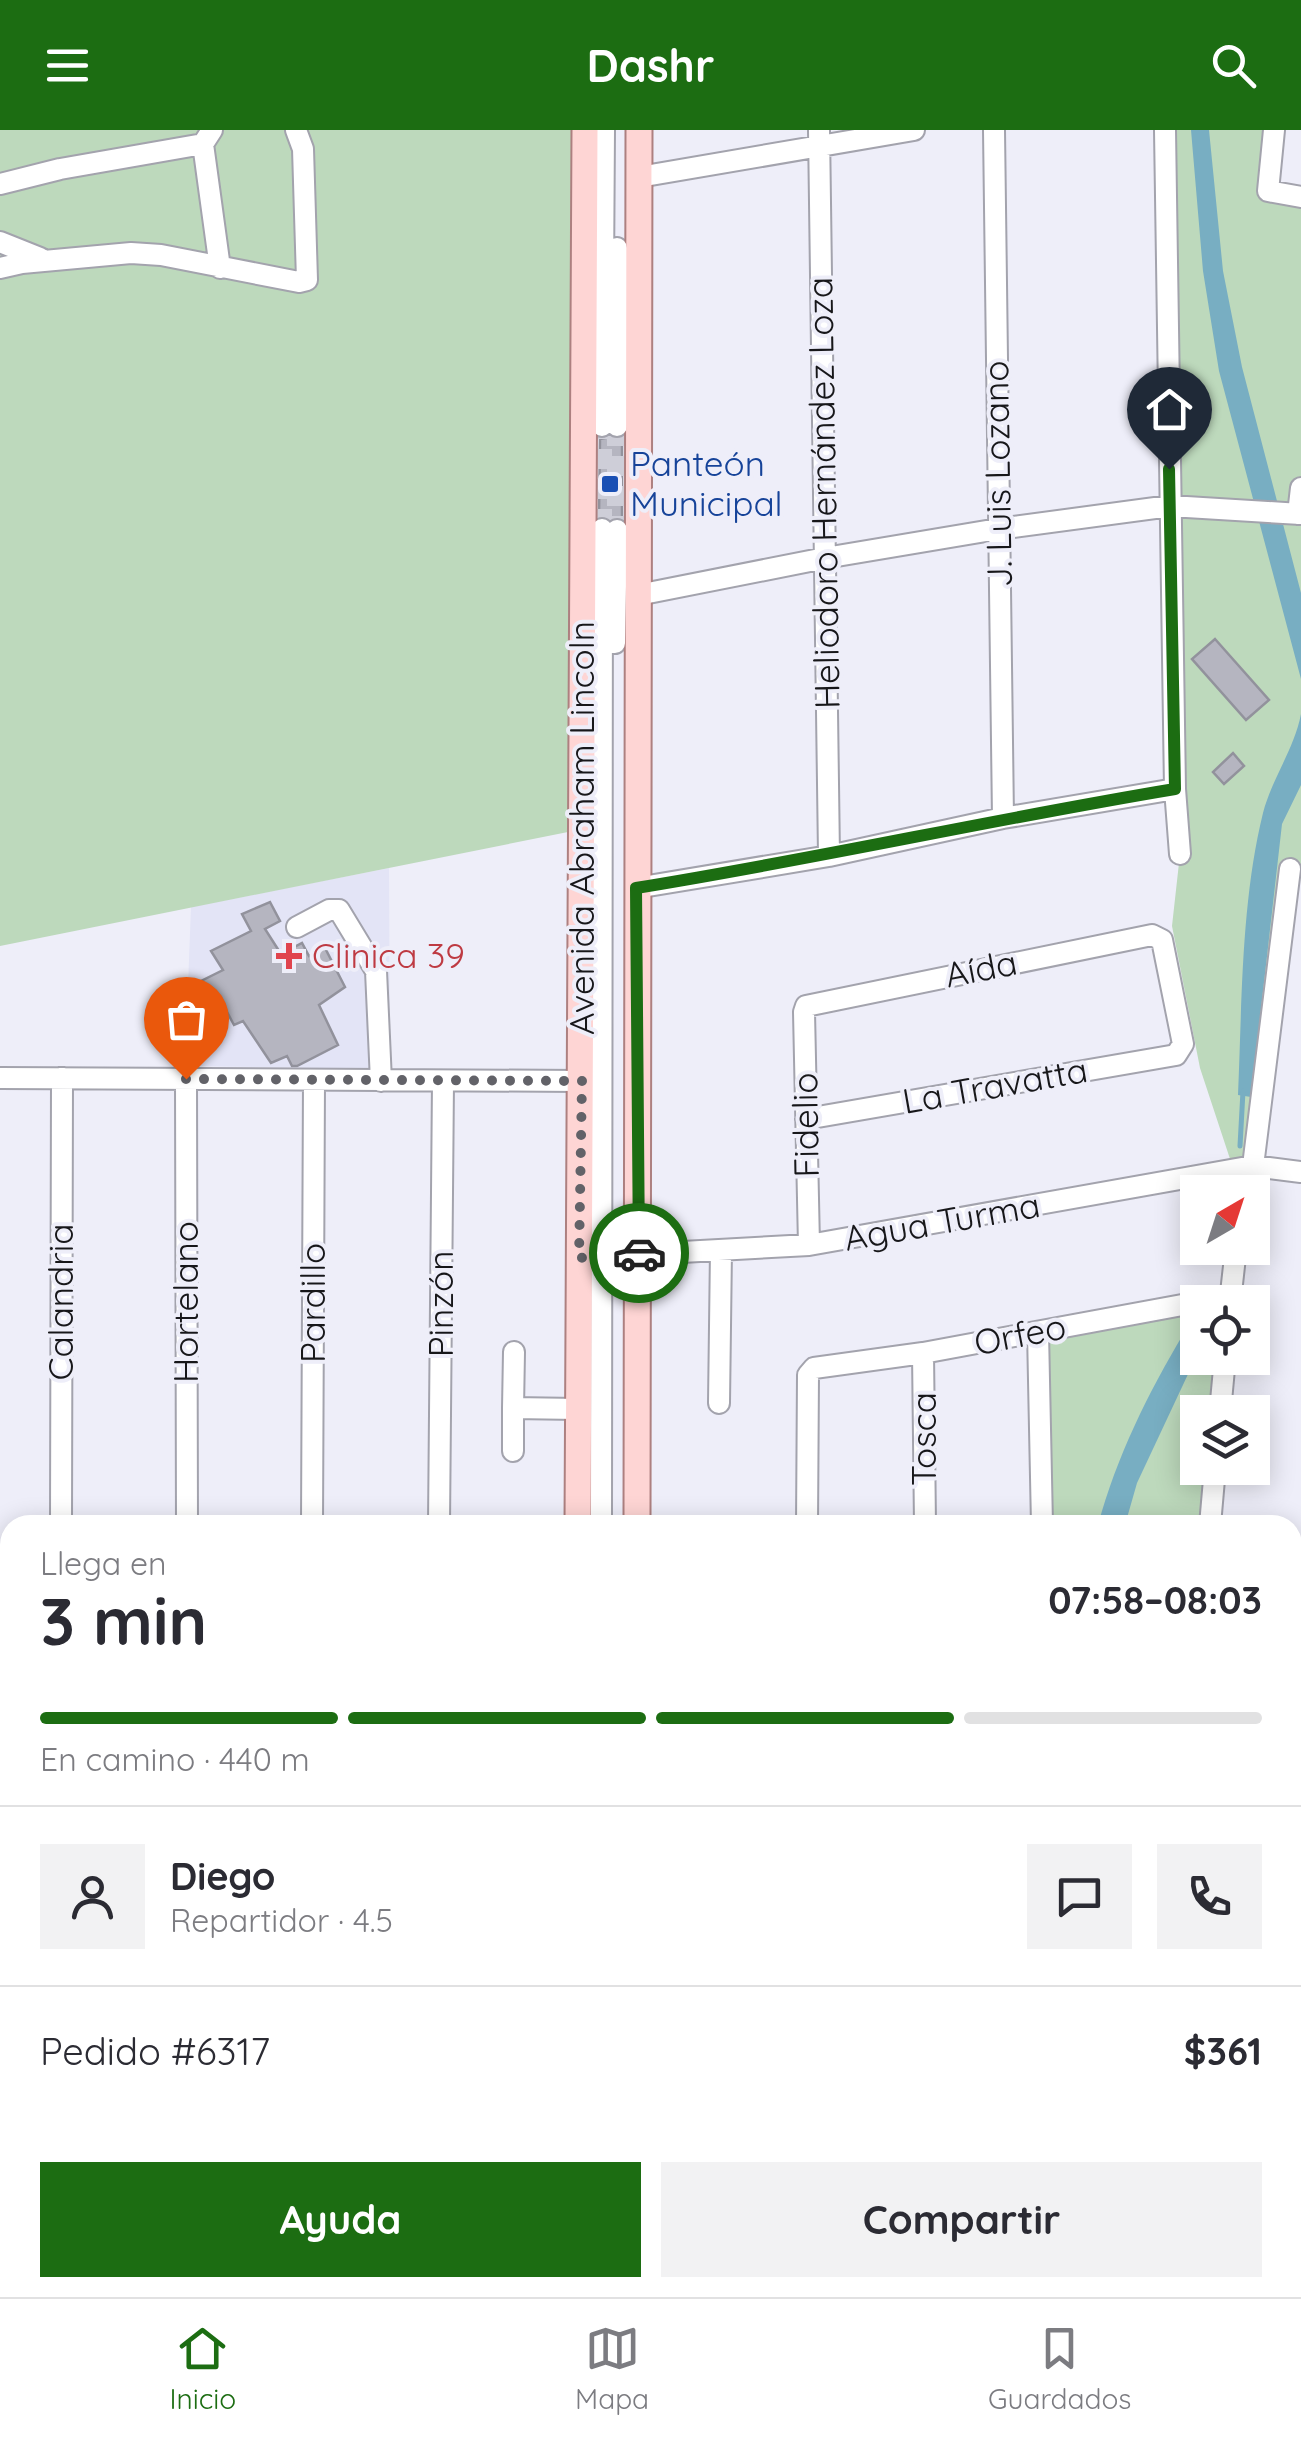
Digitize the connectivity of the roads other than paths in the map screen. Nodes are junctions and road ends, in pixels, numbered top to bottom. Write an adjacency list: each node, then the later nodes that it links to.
1 (296, 130): 18 (street)
2 (585, 130): 40 (main road, Avenida Abraham Lincoln)
3 (604, 130): 4 (street)
4 (618, 130)
5 (639, 130): 12 (main road)
6 (914, 130): 11 (street)
7 (994, 130): 22 (street, J. Luis Lozano)
8 (1165, 130): 20 (street)
9 (1274, 130): 14 (street)
10 (207, 137): 13 (street); 18 (street)
11 (819, 138): 12 (street); 24 (street, Heliodoro Hernández Loza)
12 (639, 177): 25 (main road)
13 (0, 184)
14 (1301, 197)
15 (0, 242): 16 (street)
16 (46, 260): 17 (street); 18 (street)
17 (0, 268)
18 (220, 268)
19 (1301, 488): 21 (street)
20 (1170, 506): 21 (street); 22 (street); 26 (street)
21 (1294, 514)
22 (998, 529): 24 (street); 27 (street, J. Luis Lozano)
23 (609, 530): 48 (street)
24 (825, 558): 25 (street); 29 (street, Heliodoro Hernández Loza)
25 (638, 595): 31 (main road)
26 (1175, 789): 27 (street); 28 (street)
27 (1003, 818): 29 (street)
28 (1180, 854)
29 (829, 856): 31 (street)
30 (1290, 869): 43 (street)
31 (636, 888): 48 (main road)
32 (297, 927): 39 (street)
33 (806, 1006): 34 (street, Aída); 42 (street, Fidelio)
34 (1182, 1049): 42 (street, La Travatta)
35 (0, 1078): 36 (street)
36 (62, 1078): 37 (street); 58 (street, Calandria)
37 (186, 1079): 38 (street); 59 (street, Hortelano)
38 (314, 1080): 39 (street); 60 (street, Pardillo)
39 (380, 1080): 41 (street)
40 (582, 1081): 41 (street); 48 (main road, Avenida Abraham Lincoln)
41 (443, 1082): 61 (street, Pinzón)
42 (806, 1119): 46 (street, Fidelio)
43 (1253, 1166): 44 (street, Agua Turma); 45 (street); 46 (street, Agua Turma)
44 (1301, 1172)
45 (1250, 1175)
46 (809, 1245): 47 (street, Agua Turma)
47 (721, 1250): 48 (street, Agua Turma); 53 (street)
48 (608, 1256): 55 (main road, Avenida Abraham Lincoln); 63 (street); 64 (street); 65 (main road)
49 (1180, 1308): 50 (street, Orfeo)
50 (1038, 1332): 52 (street, Orfeo); 68 (street)
51 (514, 1352): 54 (street)
52 (923, 1354): 66 (street, Orfeo); 67 (street, Tosca)
53 (719, 1404)
54 (513, 1408): 55 (street); 56 (street)
55 (578, 1408): 62 (main road, Avenida Abraham Lincoln)
56 (513, 1451)
57 (1214, 1485): 69 (street)
58 (61, 1515)
59 (187, 1515)
60 (312, 1515)
61 (439, 1515)
62 (578, 1515)
63 (600, 1515)
64 (614, 1515)
65 (636, 1515)
66 (807, 1515)
67 (924, 1515)
68 (1042, 1515)
69 (1211, 1515)

